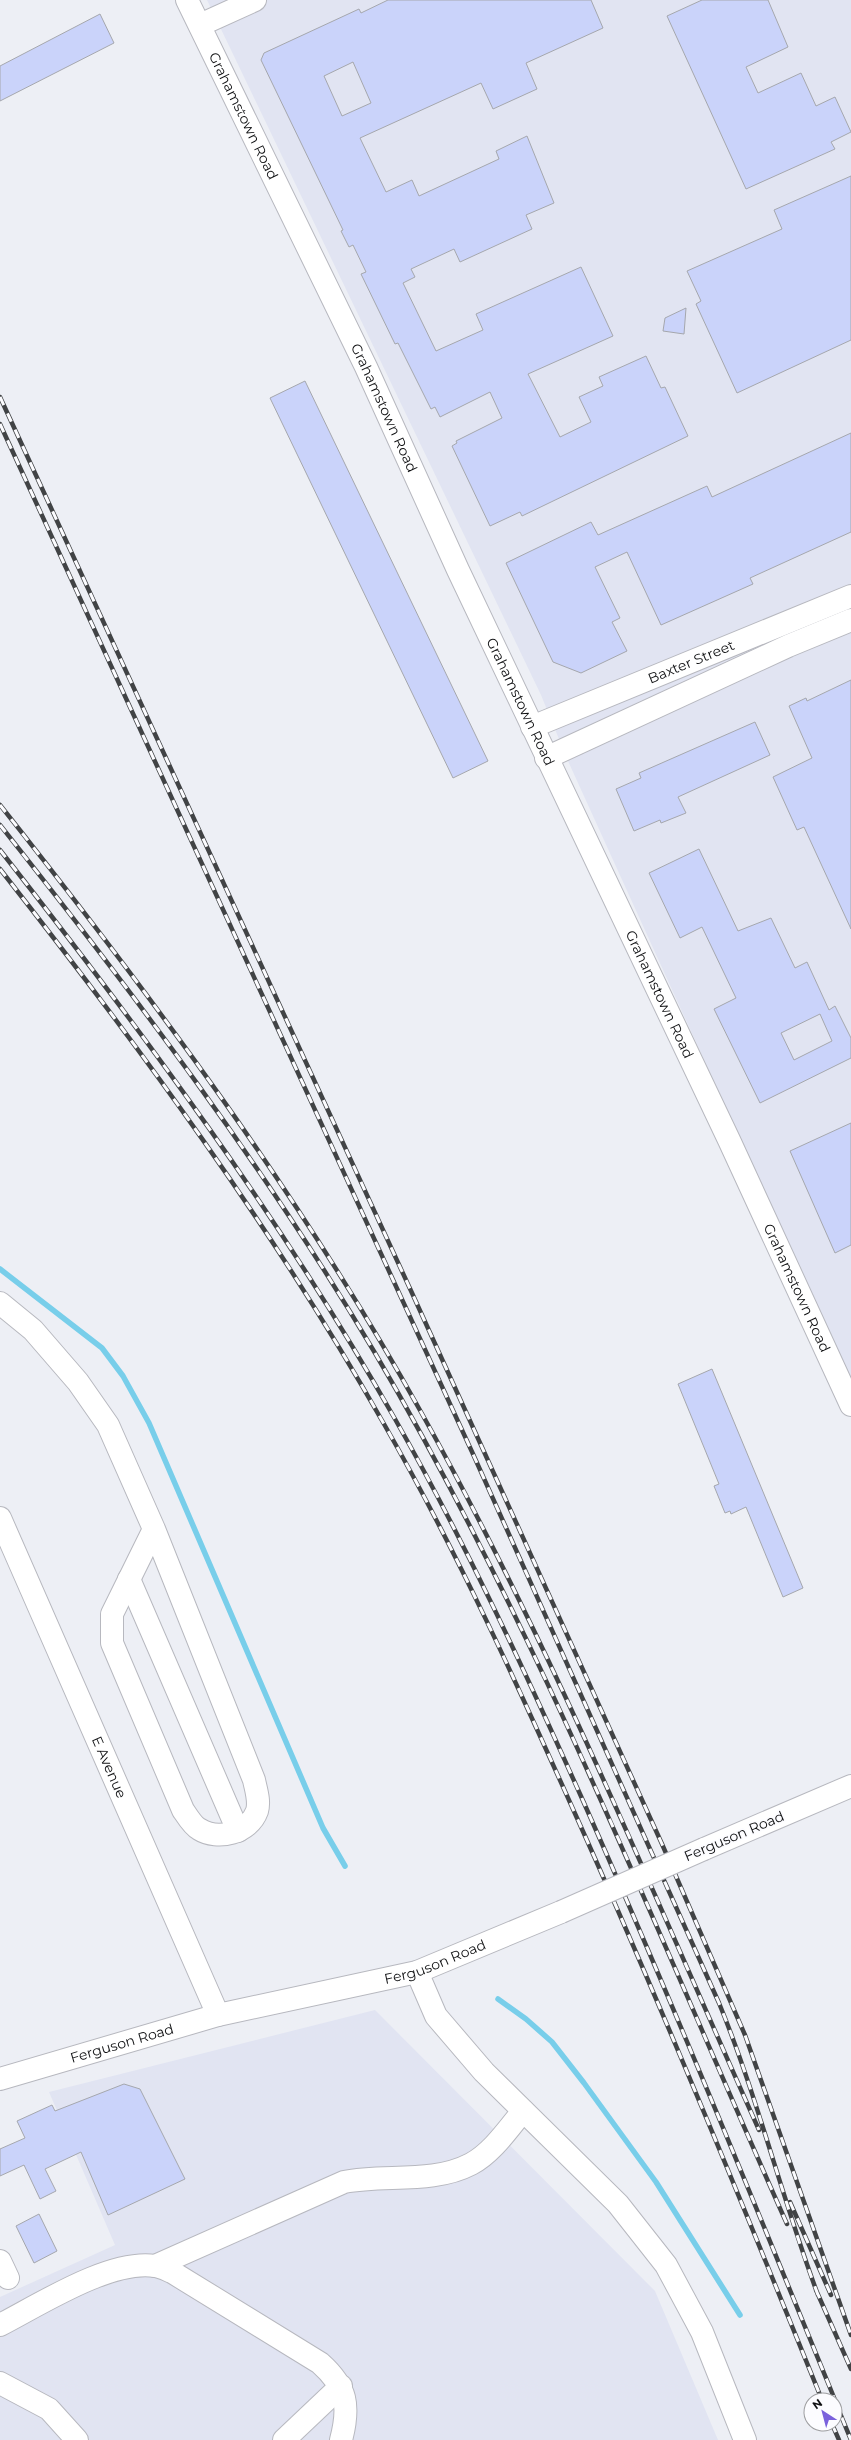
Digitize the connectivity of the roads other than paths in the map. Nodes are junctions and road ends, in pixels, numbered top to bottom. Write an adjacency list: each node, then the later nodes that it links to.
1 (188, 0): 3 (main road, Grahamstown Road)
2 (255, 0): 3 (main road)
3 (200, 25): 6 (main road, Grahamstown Road)
4 (851, 596): 6 (main road, Baxter Street)
5 (851, 620): 7 (main road, Baxter Street)
6 (532, 727): 7 (main road, Grahamstown Road)
7 (546, 758): 9 (main road, Grahamstown Road)
8 (0, 1303): 11 (main road)
9 (851, 1405)
10 (0, 1518): 16 (main road, E Avenue)
11 (154, 1529): 12 (main road); 14 (main road)
12 (129, 1579): 14 (main road); 14 (main road)
13 (851, 1786): 15 (main road, Ferguson Road, bridge)
14 (238, 1831)
15 (417, 1972): 16 (main road, Ferguson Road); 18 (main road)
16 (218, 2016): 17 (main road, Ferguson Road)
17 (0, 2078)
18 (523, 2111): 19 (main road); 26 (main road)
19 (155, 2266): 20 (main road); 22 (main road)
20 (0, 2325)
21 (0, 2383): 23 (main road)
22 (341, 2386): 24 (main road); 25 (main road)
23 (77, 2440)
24 (284, 2440)
25 (342, 2440)
26 (745, 2440)

